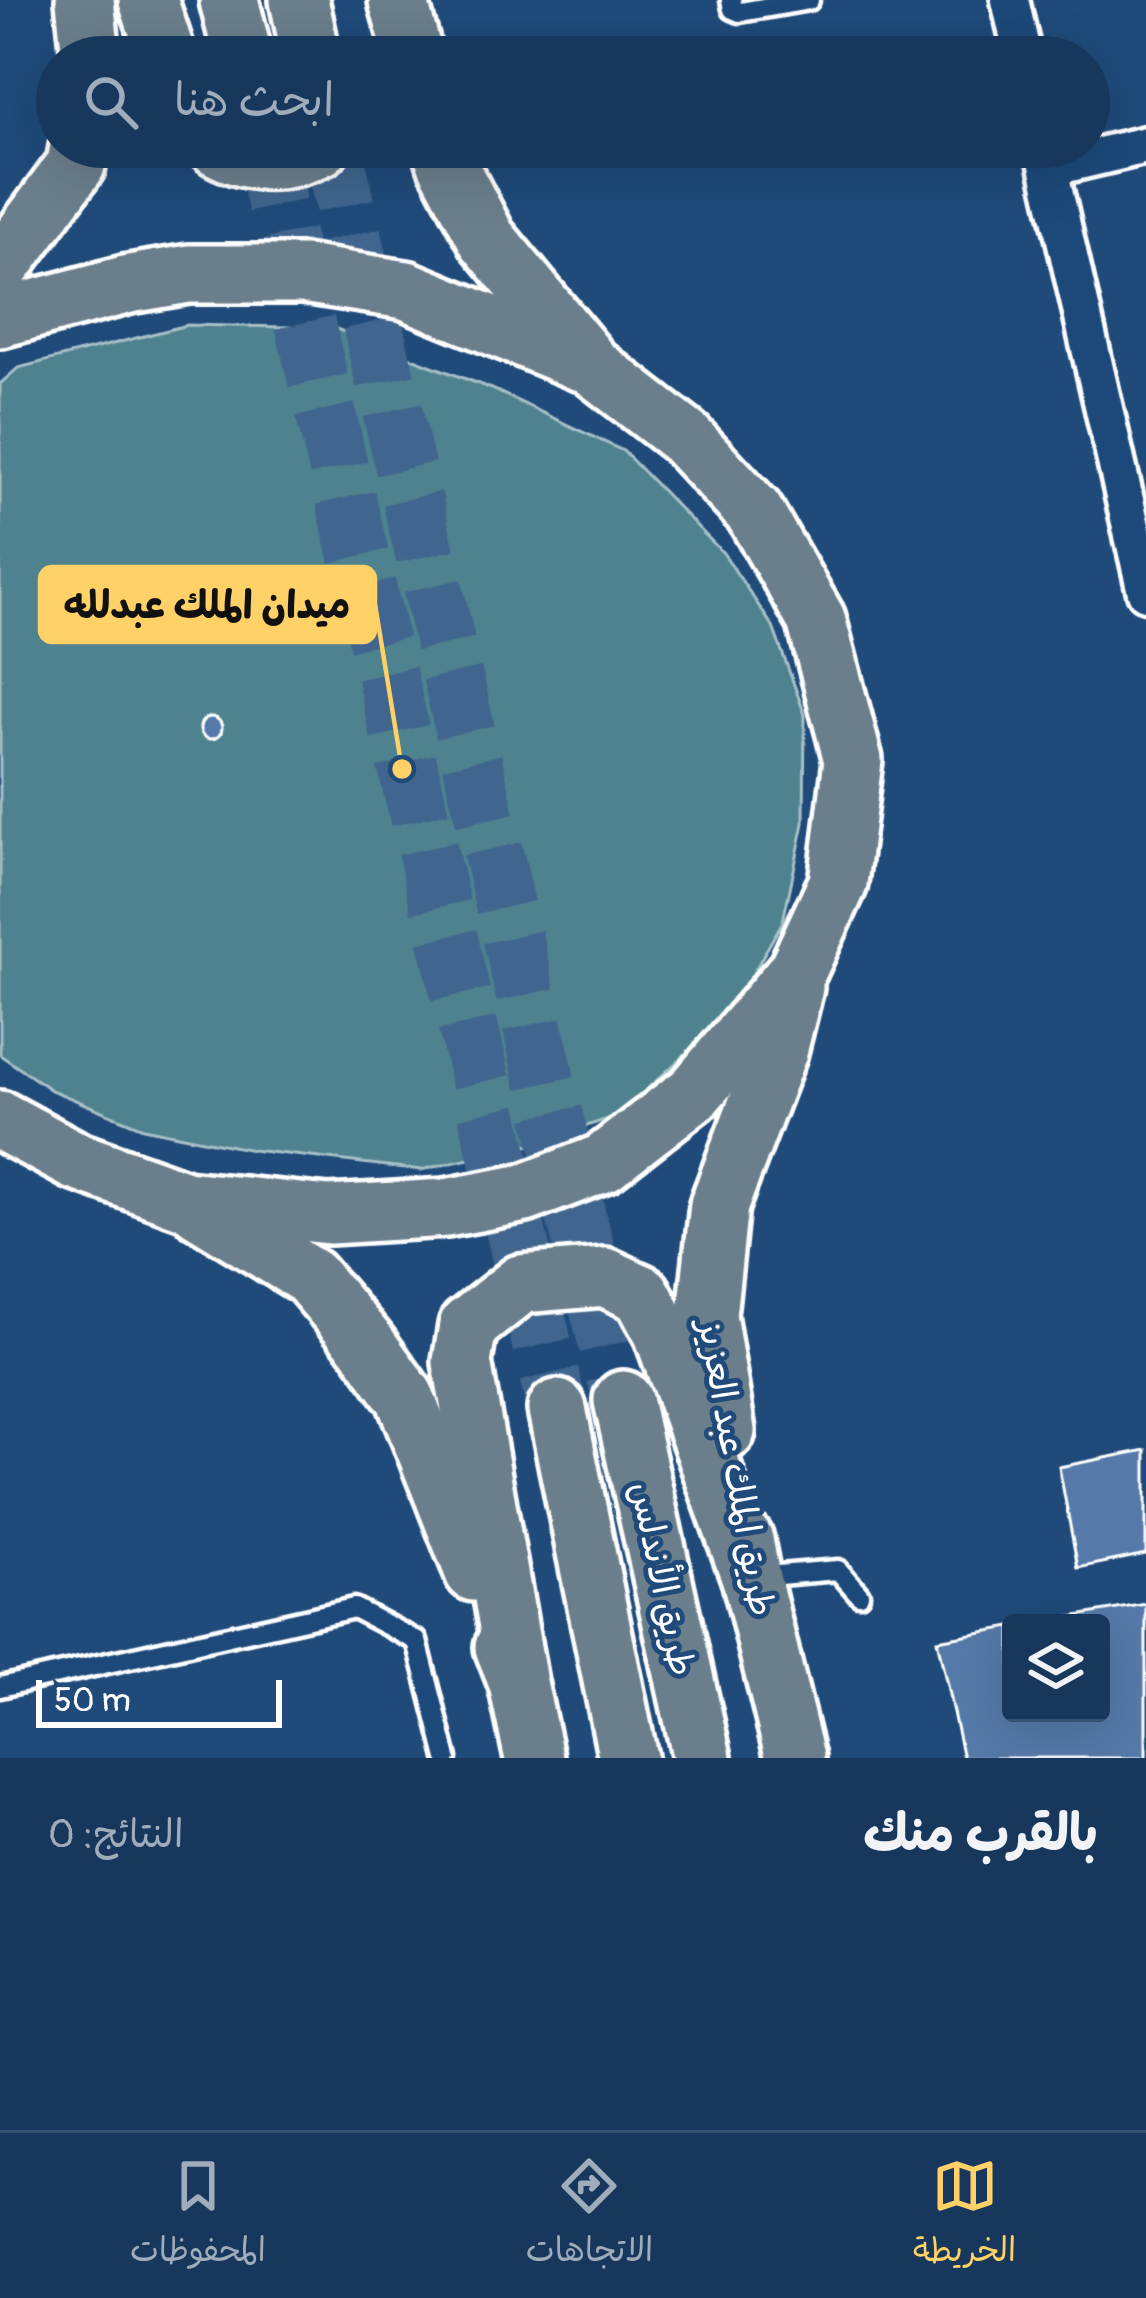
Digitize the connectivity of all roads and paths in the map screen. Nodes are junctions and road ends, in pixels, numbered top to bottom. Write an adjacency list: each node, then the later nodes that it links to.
1 (85, 0): 8 (main road)
2 (148, 0): 9 (main road)
3 (368, 0): 10 (main road)
4 (398, 0): 11 (main road)
5 (731, 0): 6 (lane)
6 (809, 0)
7 (1010, 0): 12 (street)
8 (89, 36)
9 (159, 36)
10 (374, 36)
11 (408, 36)
12 (1018, 36)
13 (1146, 145): 14 (street)
14 (1110, 150)
15 (75, 168): 18 (main road)
16 (450, 168): 20 (main road)
17 (1048, 168): 21 (street)
18 (0, 268)
19 (0, 319): 20 (main road)
20 (592, 366): 22 (main road)
21 (1146, 592)
22 (797, 971): 26 (main road); 29 (main road, طريق الملك عبد العزيز)
23 (0, 1120): 24 (main road)
24 (76, 1161): 25 (main road); 26 (main road)
25 (0, 1165)
26 (185, 1200): 31 (main road)
27 (623, 1400): 36 (main road, طريق الأندلس)
28 (557, 1409): 35 (main road, طريق الأندلس)
29 (751, 1578): 30 (lane); 31 (main road); 37 (main road, طريق الملك عبد العزيز)
30 (859, 1594)
31 (518, 1683): 34 (main road)
32 (0, 1687): 33 (lane)
33 (447, 1758)
34 (534, 1758)
35 (628, 1758)
36 (702, 1758)
37 (795, 1758)

